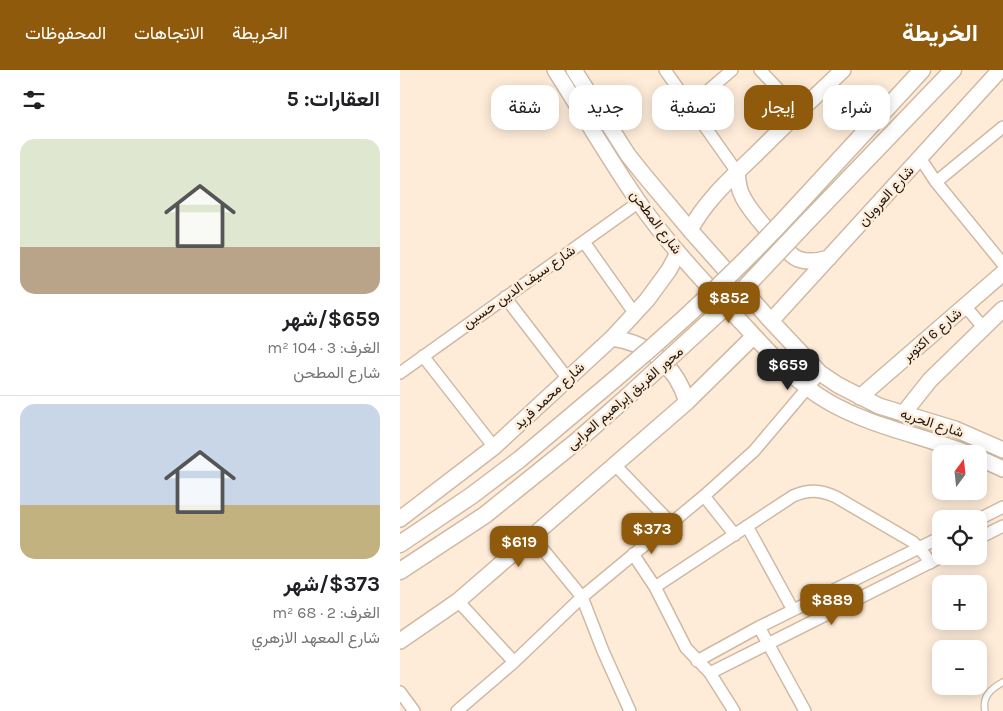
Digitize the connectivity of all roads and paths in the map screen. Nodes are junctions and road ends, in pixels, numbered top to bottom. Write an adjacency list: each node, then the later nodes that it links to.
1 (555, 70): 20 (street, شارع المطحن)
2 (574, 70): 21 (street, شارع المطحن)
3 (665, 70): 10 (street)
4 (732, 70): 11 (street)
5 (760, 70): 12 (street)
6 (843, 70): 13 (street)
7 (922, 70): 62 (main road, محور الفريق إبراهيم العرابى, bridge)
8 (953, 70): 66 (main road, محور الفريق إبراهيم العرابى, bridge)
9 (1000, 70): 17 (street, شارع العروبان)
10 (675, 85)
11 (714, 85)
12 (774, 85)
13 (813, 98)
14 (1003, 127): 19 (street, شارع العروبان)
15 (707, 130): 18 (street)
16 (780, 130): 18 (street)
17 (920, 158): 19 (street); 24 (street, شارع العروبان)
18 (737, 172): 21 (street); 24 (street)
19 (936, 182): 25 (street)
20 (639, 202): 22 (street, شارع سيف الدين حسين); 23 (street, شارع المطحن)
21 (690, 230): 31 (street, شارع المطحن)
22 (584, 242): 27 (street, شارع سيف الدين حسين); 30 (street)
23 (678, 253): 30 (street, شارع محمد فريد); 33 (street, شارع المطحن)
24 (829, 258): 31 (street, شارع العروبان)
25 (1003, 264)
26 (1003, 273): 28 (street, شارع 6 اكتوبر)
27 (505, 297): 35 (street, شارع سيف الدين حسين); 38 (street)
28 (966, 306): 32 (street); 40 (street, شارع 6 اكتوبر)
29 (1003, 309): 32 (street, شارع 6 اكتوبر)
30 (635, 314): 34 (street, شارع محمد فريد)
31 (771, 321): 37 (street, شارع المطحن)
32 (983, 327): 43 (street, شارع 6 اكتوبر)
33 (754, 336): 39 (street, شارع المطحن); 41 (street)
34 (612, 338): 38 (street, شارع محمد فريد); 41 (street)
35 (423, 356): 36 (street, شارع سيف الدين حسين); 46 (street)
36 (400, 373)
37 (820, 373): 39 (street); 40 (street, شارع المطحن)
38 (568, 379): 46 (street, شارع محمد فريد)
39 (808, 389): 42 (street, شارع المطحن); 51 (street)
40 (860, 397): 43 (street, شارع الحريه)
41 (687, 402): 49 (street)
42 (847, 413): 44 (street, شارع الحريه)
43 (903, 414): 44 (street, شارع 6 اكتوبر); 47 (street, شارع الحريه)
44 (892, 428): 45 (street, شارع الحريه)
45 (942, 445)
46 (494, 447): 54 (street, شارع محمد فريد)
47 (1003, 450)
48 (988, 462): 50 (street)
49 (615, 465): 55 (street); 60 (street)
50 (1003, 469)
51 (704, 496): 55 (street); 59 (street)
52 (1000, 509): 53 (street); 56 (street)
53 (987, 515)
54 (400, 519)
55 (670, 522): 64 (street)
56 (1003, 525): 58 (street)
57 (747, 526): 59 (street); 63 (street); 70 (street)
58 (987, 534)
59 (735, 535): 67 (street)
60 (532, 536): 68 (street); 69 (street)
61 (932, 541): 63 (street)
62 (400, 544)
63 (919, 547): 65 (street); 70 (street)
64 (633, 554): 67 (street); 68 (street)
65 (930, 563): 73 (street)
66 (400, 572)
67 (655, 587): 74 (street)
68 (582, 597): 75 (street); 81 (street)
69 (458, 601): 72 (street); 75 (street)
70 (793, 610): 71 (street)
71 (759, 627): 73 (street); 74 (street)
72 (400, 641)
73 (768, 643): 76 (street); 83 (street)
74 (698, 661): 76 (street)
75 (514, 662): 80 (street)
76 (710, 673): 82 (street)
77 (1003, 682): 84 (lane)
78 (400, 692): 79 (street)
79 (414, 711)
80 (457, 711)
81 (630, 711)
82 (734, 711)
83 (805, 711)
84 (985, 711)

